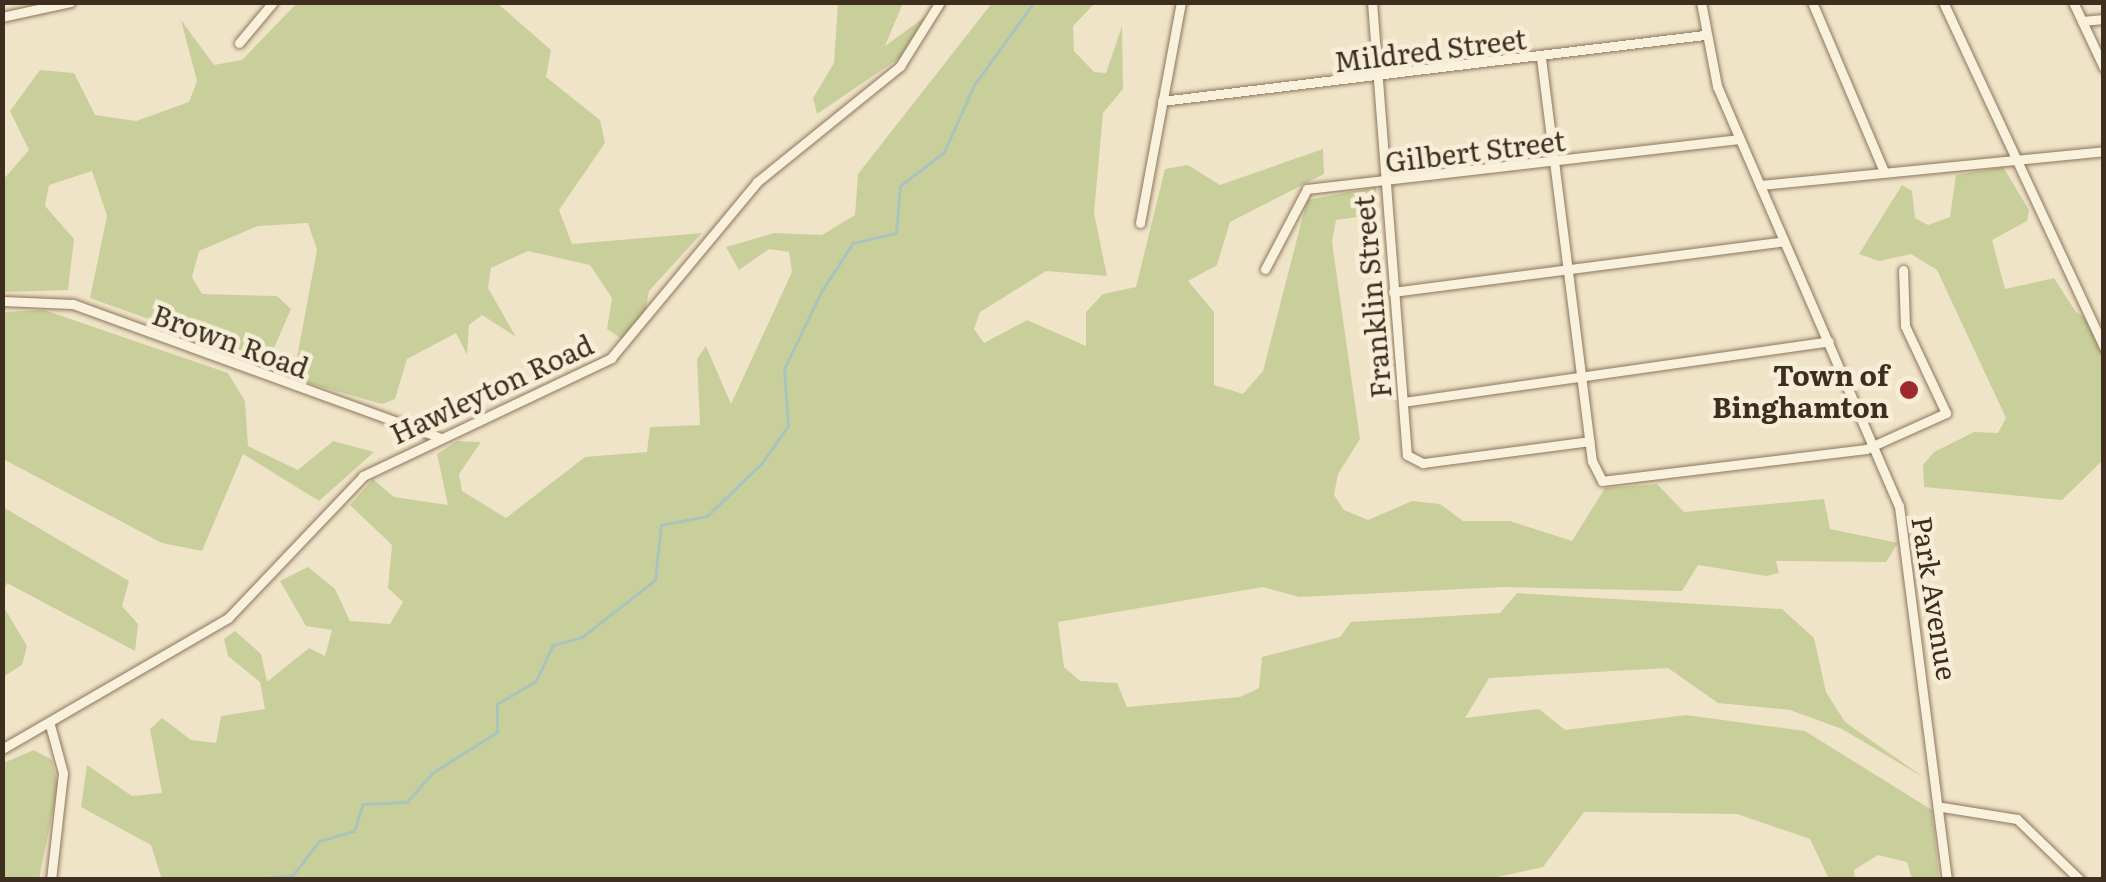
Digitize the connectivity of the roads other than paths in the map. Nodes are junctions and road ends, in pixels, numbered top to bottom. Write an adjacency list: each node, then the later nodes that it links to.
1 (70, 2): 10 (street)
2 (273, 2): 14 (street)
3 (940, 2): 37 (street, Hawleyton Road)
4 (1180, 2): 18 (street)
5 (1372, 2): 17 (street, Franklin Street)
6 (1701, 2): 13 (street, Park Avenue)
7 (1812, 2): 23 (street)
8 (1944, 2): 21 (street)
9 (2073, 2): 12 (street)
10 (2, 17)
11 (2104, 19): 12 (street)
12 (2082, 21): 16 (street)
13 (1704, 35): 15 (street, Mildred Street); 19 (street, Park Avenue)
14 (238, 43)
15 (1542, 58): 17 (street, Mildred Street); 22 (street)
16 (2104, 68)
17 (1376, 78): 18 (street, Mildred Street); 24 (street, Franklin Street)
18 (1162, 101): 26 (street)
19 (1739, 139): 22 (street, Gilbert Street); 25 (street, Park Avenue)
20 (2104, 151): 21 (street)
21 (2014, 160): 23 (street); 34 (street)
22 (1555, 163): 24 (street, Gilbert Street); 29 (street)
23 (1884, 172): 25 (street)
24 (1385, 184): 28 (street, Gilbert Street); 31 (street, Franklin Street)
25 (1760, 186): 27 (street, Park Avenue)
26 (1140, 222)
27 (1784, 241): 29 (street); 33 (street, Park Avenue)
28 (1265, 269)
29 (1569, 270): 31 (street); 35 (street)
30 (1903, 270): 39 (street)
31 (1394, 292): 36 (street, Franklin Street)
32 (2, 301): 37 (street, Brown Road)
33 (1830, 341): 35 (street); 39 (street, Park Avenue)
34 (2104, 348)
35 (1585, 377): 36 (street); 38 (street)
36 (1402, 402): 38 (street, Franklin Street)
37 (441, 438): 40 (street, Hawleyton Road)
38 (1590, 441): 39 (street)
39 (1877, 445): 42 (street, Park Avenue)
40 (50, 725): 41 (street, Hawleyton Road); 43 (street)
41 (2, 749)
42 (1942, 807): 44 (street, Park Avenue); 45 (street)
43 (52, 880)
44 (1947, 880)
45 (2080, 880)

